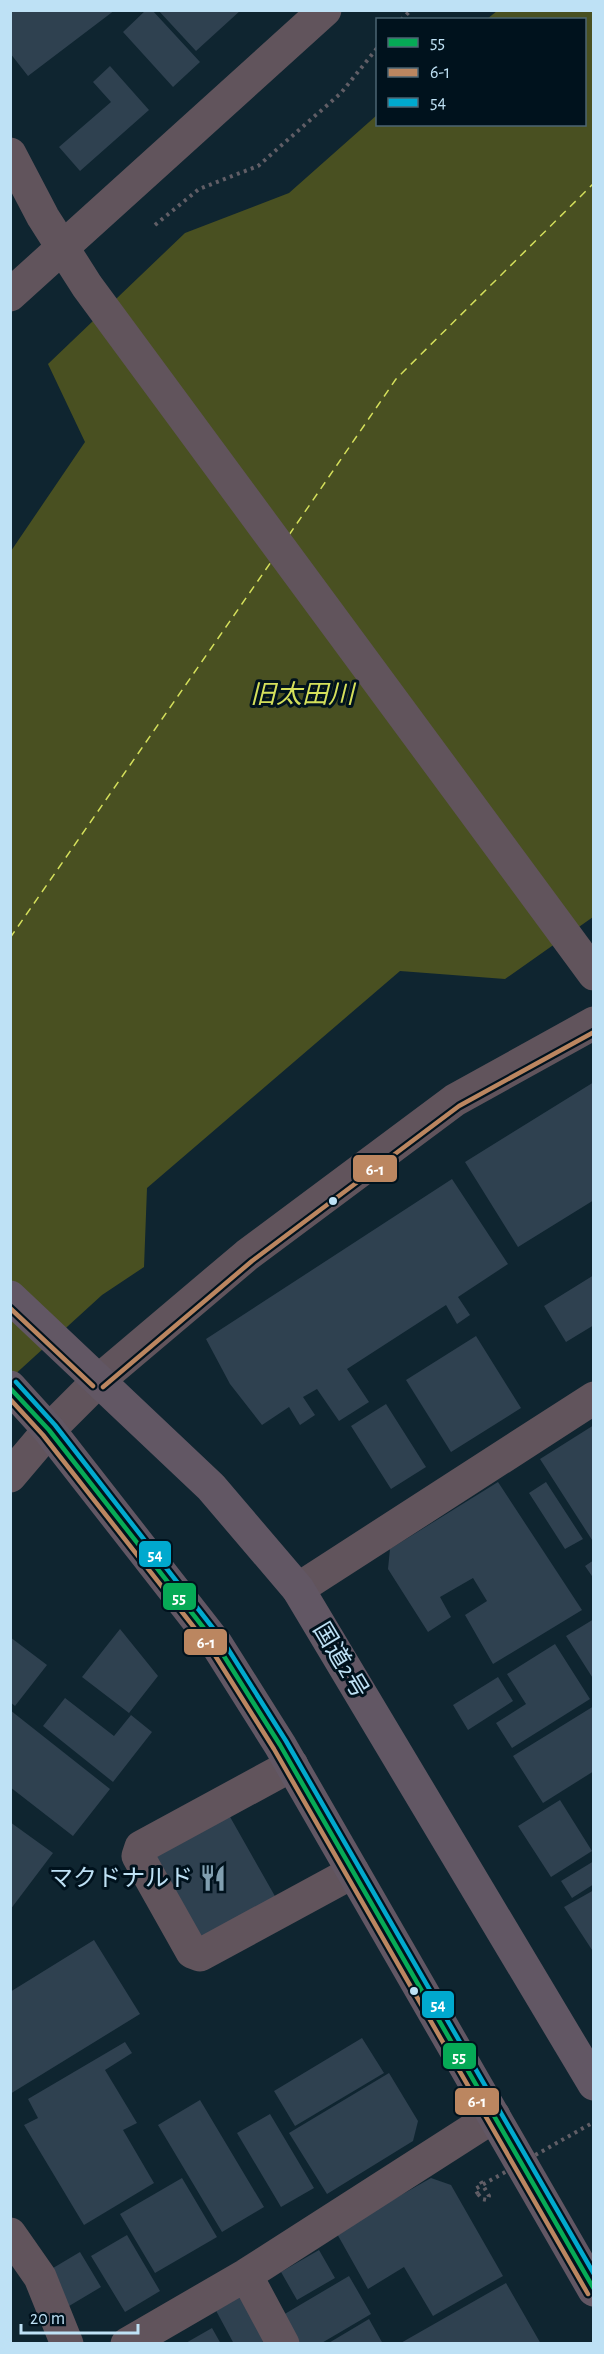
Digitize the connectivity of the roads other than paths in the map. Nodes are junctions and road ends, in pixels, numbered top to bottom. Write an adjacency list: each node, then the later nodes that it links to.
1 (325, 10): 3 (street)
2 (10, 154): 3 (street)
3 (62, 248): 4 (street); 5 (street)
4 (10, 295)
5 (594, 974)
6 (594, 1023): 8 (street)
7 (10, 1297): 8 (highway, 国道2号)
8 (98, 1381): 11 (street); 13 (highway, 国道2号)
9 (13, 1389): 11 (highway)
10 (594, 1398): 13 (street)
11 (49, 1430): 12 (street); 14 (highway)
12 (10, 1476)
13 (298, 1589): 16 (highway, 国道2号)
14 (292, 1765): 15 (highway); 15 (street)
15 (352, 1872): 17 (highway)
16 (591, 2073)
17 (494, 2116): 19 (street); 20 (highway)
18 (10, 2234): 21 (street)
19 (246, 2275): 22 (street); 23 (street)
20 (594, 2290)
21 (67, 2343)
22 (127, 2343)
23 (283, 2343)

